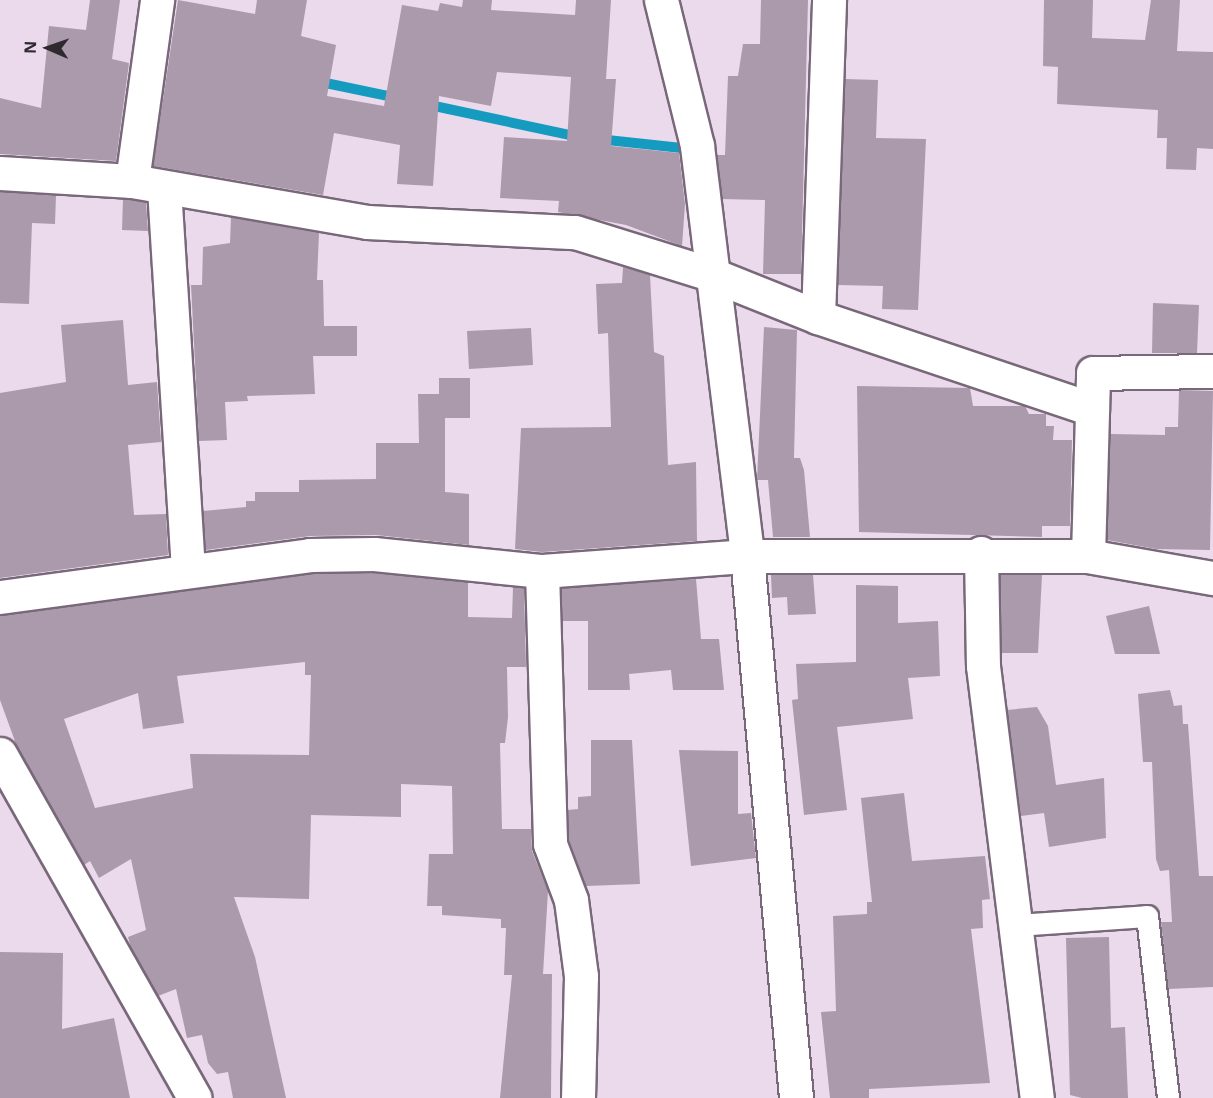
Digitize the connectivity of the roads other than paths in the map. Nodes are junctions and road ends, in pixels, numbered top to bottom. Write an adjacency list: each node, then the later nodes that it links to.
1 (157, 0): 5 (street)
2 (661, 0): 7 (street)
3 (829, 0): 8 (street)
4 (0, 173): 5 (street)
5 (132, 182): 6 (street)
6 (165, 188): 7 (street); 14 (street)
7 (712, 275): 8 (street); 12 (street)
8 (818, 317): 10 (street)
9 (1213, 371): 10 (street)
10 (1092, 409): 13 (street)
11 (981, 553): 12 (street); 13 (street); 19 (street)
12 (747, 556): 15 (street); 22 (street)
13 (1088, 556): 16 (street)
14 (188, 569): 15 (street); 17 (street)
15 (542, 572): 21 (street)
16 (1213, 579)
17 (0, 597)
18 (0, 754): 20 (street)
19 (1016, 925): 23 (street); 24 (lane)
20 (195, 1098)
21 (578, 1098)
22 (796, 1098)
23 (1037, 1098)
24 (1168, 1098)

